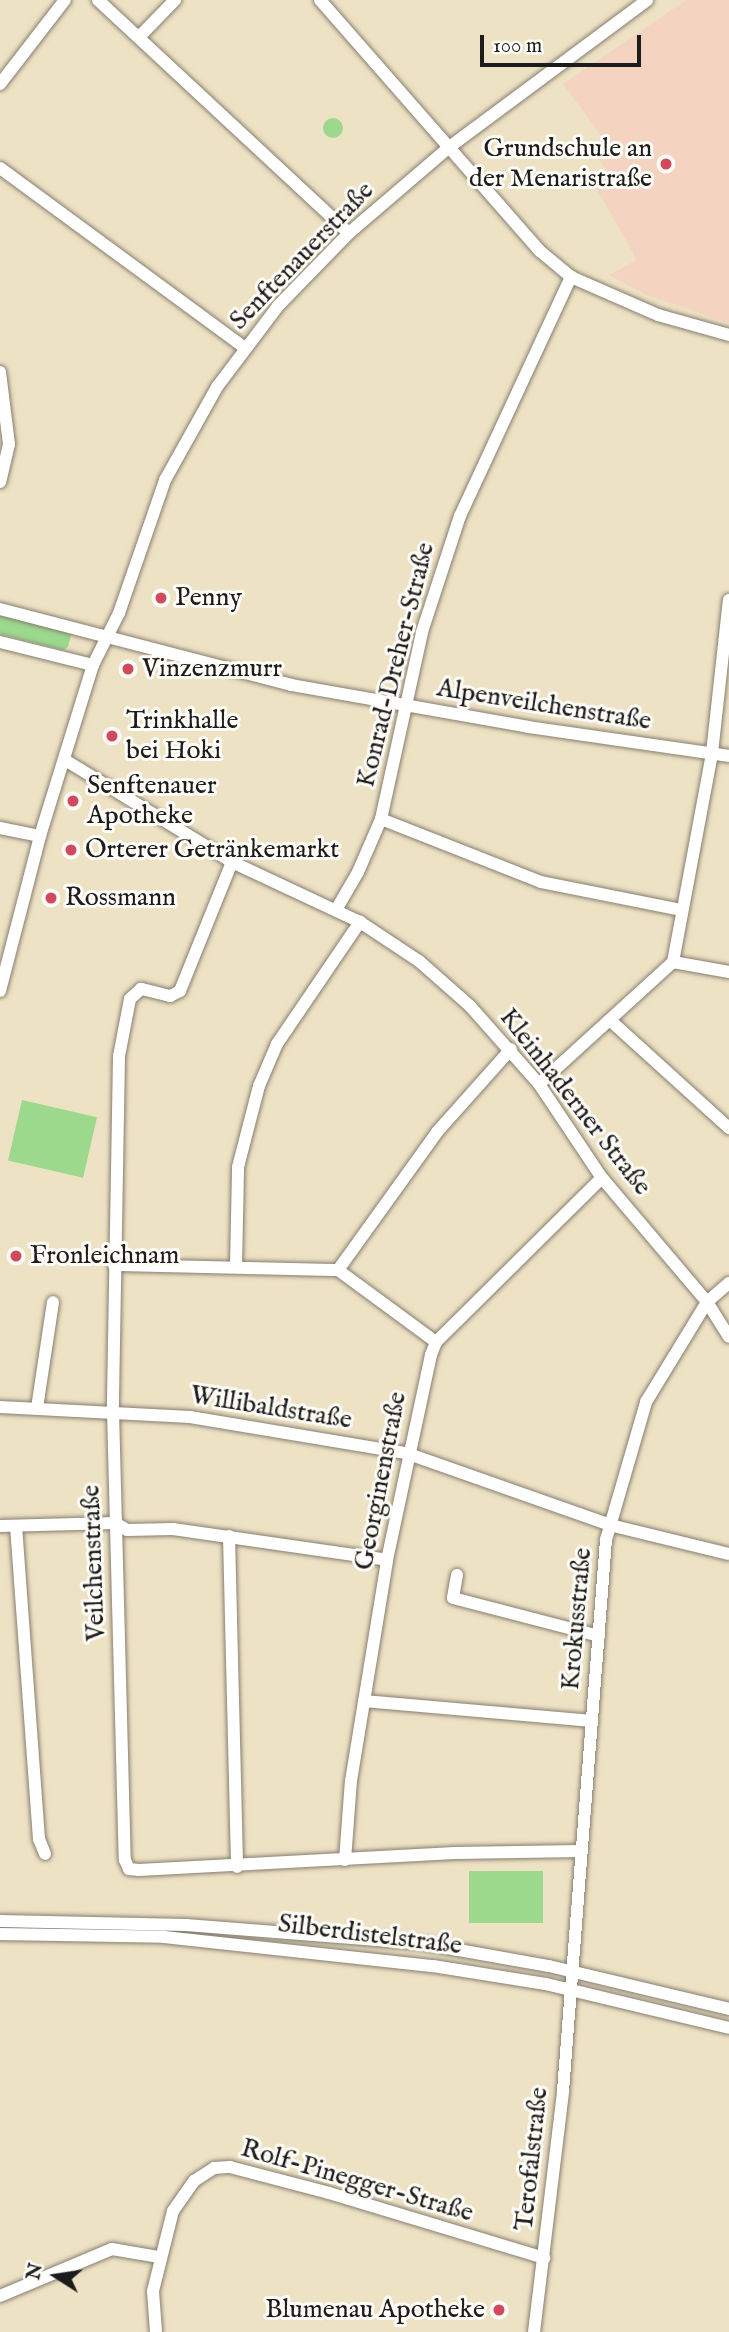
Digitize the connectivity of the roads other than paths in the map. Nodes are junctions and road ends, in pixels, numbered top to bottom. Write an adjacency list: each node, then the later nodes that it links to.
1 (65, 0): 7 (street)
2 (98, 0): 6 (street)
3 (175, 0): 6 (street)
4 (320, 0): 8 (street)
5 (647, 0): 8 (street, Senftenauerstraße)
6 (139, 37): 10 (street)
7 (0, 84)
8 (448, 148): 10 (street, Senftenauerstraße); 11 (street)
9 (0, 168): 13 (street)
10 (349, 233): 13 (street, Senftenauerstraße)
11 (571, 277): 12 (street); 21 (street, Konrad-Dreher-Straße)
12 (729, 335)
13 (245, 348): 18 (street, Senftenauerstraße)
14 (0, 372): 15 (street)
15 (0, 482)
16 (729, 600): 22 (street)
17 (0, 609): 18 (street, Alpenveilchenstraße)
18 (108, 636): 20 (street, Senftenauerstraße); 21 (street, Alpenveilchenstraße)
19 (0, 642): 20 (street)
20 (93, 665): 24 (street, Senftenauerstraße)
21 (406, 707): 22 (street, Alpenveilchenstraße); 25 (street, Konrad-Dreher-Straße)
22 (712, 753): 23 (street, Alpenveilchenstraße); 30 (street)
23 (729, 755)
24 (65, 760): 27 (street); 28 (street, Kleinhaderner Straße)
25 (381, 819): 29 (street, Konrad-Dreher-Straße); 30 (street)
26 (0, 828): 27 (street)
27 (40, 836): 34 (street)
28 (232, 862): 29 (street, Kleinhaderner Straße); 40 (street, Veilchenstraße)
29 (336, 910): 31 (street, Kleinhaderner Straße)
30 (681, 910): 32 (street)
31 (360, 922): 36 (street, Kleinhaderner Straße); 41 (street)
32 (673, 962): 33 (street); 35 (street)
33 (729, 972)
34 (1, 987)
35 (612, 1022): 37 (street); 38 (street)
36 (511, 1049): 37 (street, Kleinhaderner Straße); 42 (street)
37 (539, 1084): 39 (street, Kleinhaderner Straße)
38 (729, 1128)
39 (602, 1178): 45 (street, Kleinhaderner Straße); 47 (street)
40 (114, 1265): 41 (street); 50 (street, Veilchenstraße)
41 (236, 1266): 42 (street)
42 (338, 1270): 47 (street)
43 (729, 1283): 45 (street, Krokusstraße)
44 (53, 1302): 49 (street)
45 (707, 1302): 46 (street, Kleinhaderner Straße); 53 (street, Krokusstraße)
46 (729, 1337)
47 (436, 1342): 51 (street, Georginenstraße)
48 (0, 1407): 49 (street, Willibaldstraße)
49 (37, 1408): 50 (street, Willibaldstraße)
50 (113, 1411): 51 (street, Willibaldstraße); 52 (street, Veilchenstraße)
51 (406, 1453): 53 (street, Willibaldstraße); 58 (street, Georginenstraße)
52 (115, 1523): 55 (street); 56 (street); 66 (street, Veilchenstraße)
53 (610, 1525): 57 (street, Willibaldstraße); 60 (street, Krokusstraße)
54 (0, 1526): 55 (street)
55 (16, 1526): 64 (street)
56 (229, 1536): 58 (street); 66 (street)
57 (729, 1553)
58 (387, 1560): 61 (street, Georginenstraße)
59 (457, 1576): 60 (street)
60 (599, 1636): 62 (street, Krokusstraße)
61 (364, 1701): 62 (street); 65 (street, Georginenstraße)
62 (592, 1721): 63 (street, Krokusstraße)
63 (580, 1851): 65 (street, Veilchenstraße); 69 (street, Krokusstraße)
64 (45, 1854)
65 (345, 1860): 66 (street, Veilchenstraße)
66 (237, 1867)
67 (0, 1921): 69 (street, Silberdistelstraße)
68 (0, 1934): 70 (street, Silberdistelstraße)
69 (570, 1971): 70 (street, Krokusstraße); 71 (street, Silberdistelstraße)
70 (569, 1990): 72 (street, Silberdistelstraße); 74 (street, Terofalstraße)
71 (729, 2008)
72 (729, 2028)
73 (159, 2256): 74 (street, Rolf-Pinegger-Straße); 75 (street); 76 (street, Rolf-Pinegger-Straße)
74 (544, 2258): 77 (street, Terofalstraße)
75 (0, 2296)
76 (156, 2332)
77 (534, 2332)

